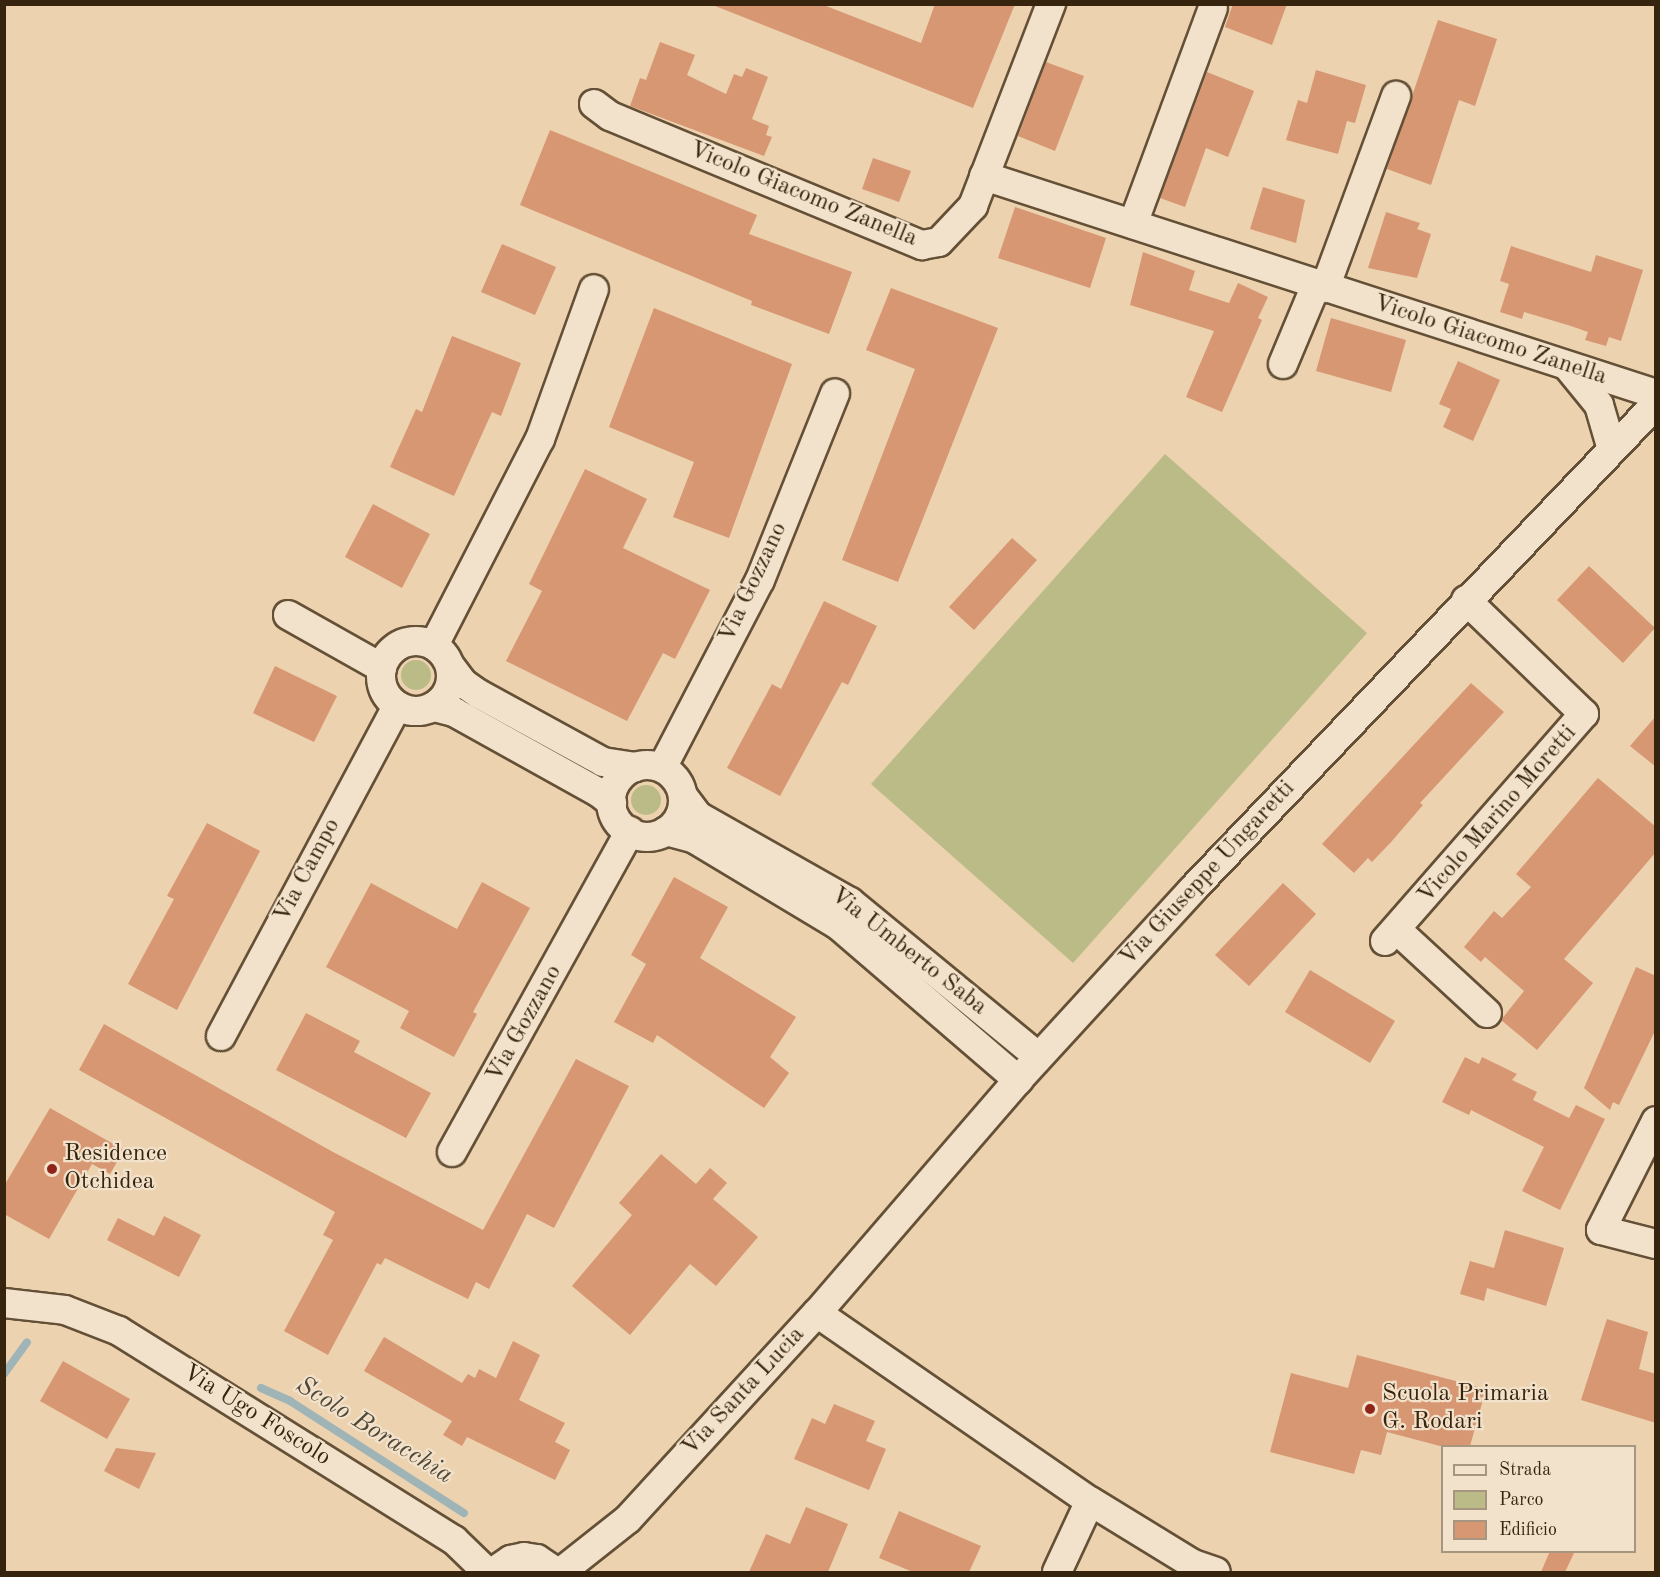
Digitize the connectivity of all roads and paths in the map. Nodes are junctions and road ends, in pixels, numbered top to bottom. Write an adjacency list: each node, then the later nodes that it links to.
1 (1050, 4): 5 (street, Vicolo Giacomo Zanella)
2 (1213, 8): 6 (street)
3 (1395, 96): 7 (street)
4 (594, 104): 5 (street, Vicolo Giacomo Zanella)
5 (984, 176): 6 (street, Vicolo Giacomo Zanella)
6 (1133, 224): 7 (street, Vicolo Giacomo Zanella)
7 (1321, 286): 9 (street); 10 (street, Vicolo Giacomo Zanella)
8 (594, 289): 17 (street)
9 (1283, 364)
10 (1568, 367): 12 (street, Vicolo Giacomo Zanella); 14 (street)
11 (835, 393): 22 (street, Via Gozzano)
12 (1656, 394)
13 (1656, 404): 14 (street, Via Giuseppe Ungaretti)
14 (1611, 446): 15 (street, Via Giuseppe Ungaretti)
15 (1466, 600): 27 (street, Vicolo Marino Moretti); 29 (street, Via Giuseppe Ungaretti)
16 (288, 615): 19 (street)
17 (434, 645): 18 (street); 19 (street)
18 (451, 667): 21 (street); 22 (street)
19 (381, 668): 20 (street)
20 (397, 706): 21 (street); 28 (street, Via Campo)
21 (434, 707): 24 (street)
22 (649, 767): 23 (street); 24 (street)
23 (683, 796): 26 (street); 29 (street, Via Umberto Saba)
24 (612, 803): 25 (street)
25 (630, 831): 26 (street); 32 (street, Via Gozzano)
26 (666, 831): 30 (street, Via Umberto Saba)
27 (1487, 1013)
28 (221, 1036)
29 (1039, 1056): 30 (street, Via Giuseppe Ungaretti)
30 (1018, 1080): 35 (street, Via Giuseppe Ungaretti)
31 (1656, 1120): 33 (street)
32 (452, 1152)
33 (1656, 1244)
34 (4, 1303): 37 (street, Via Ugo Foscolo)
35 (817, 1313): 36 (street, Via Santa Lucia); 39 (street, Via Santa Lucia)
36 (1090, 1501): 40 (street); 41 (street, Via Santa Lucia)
37 (487, 1572)
38 (493, 1572): 39 (street)
39 (558, 1572)
40 (1058, 1572)
41 (1216, 1572)

